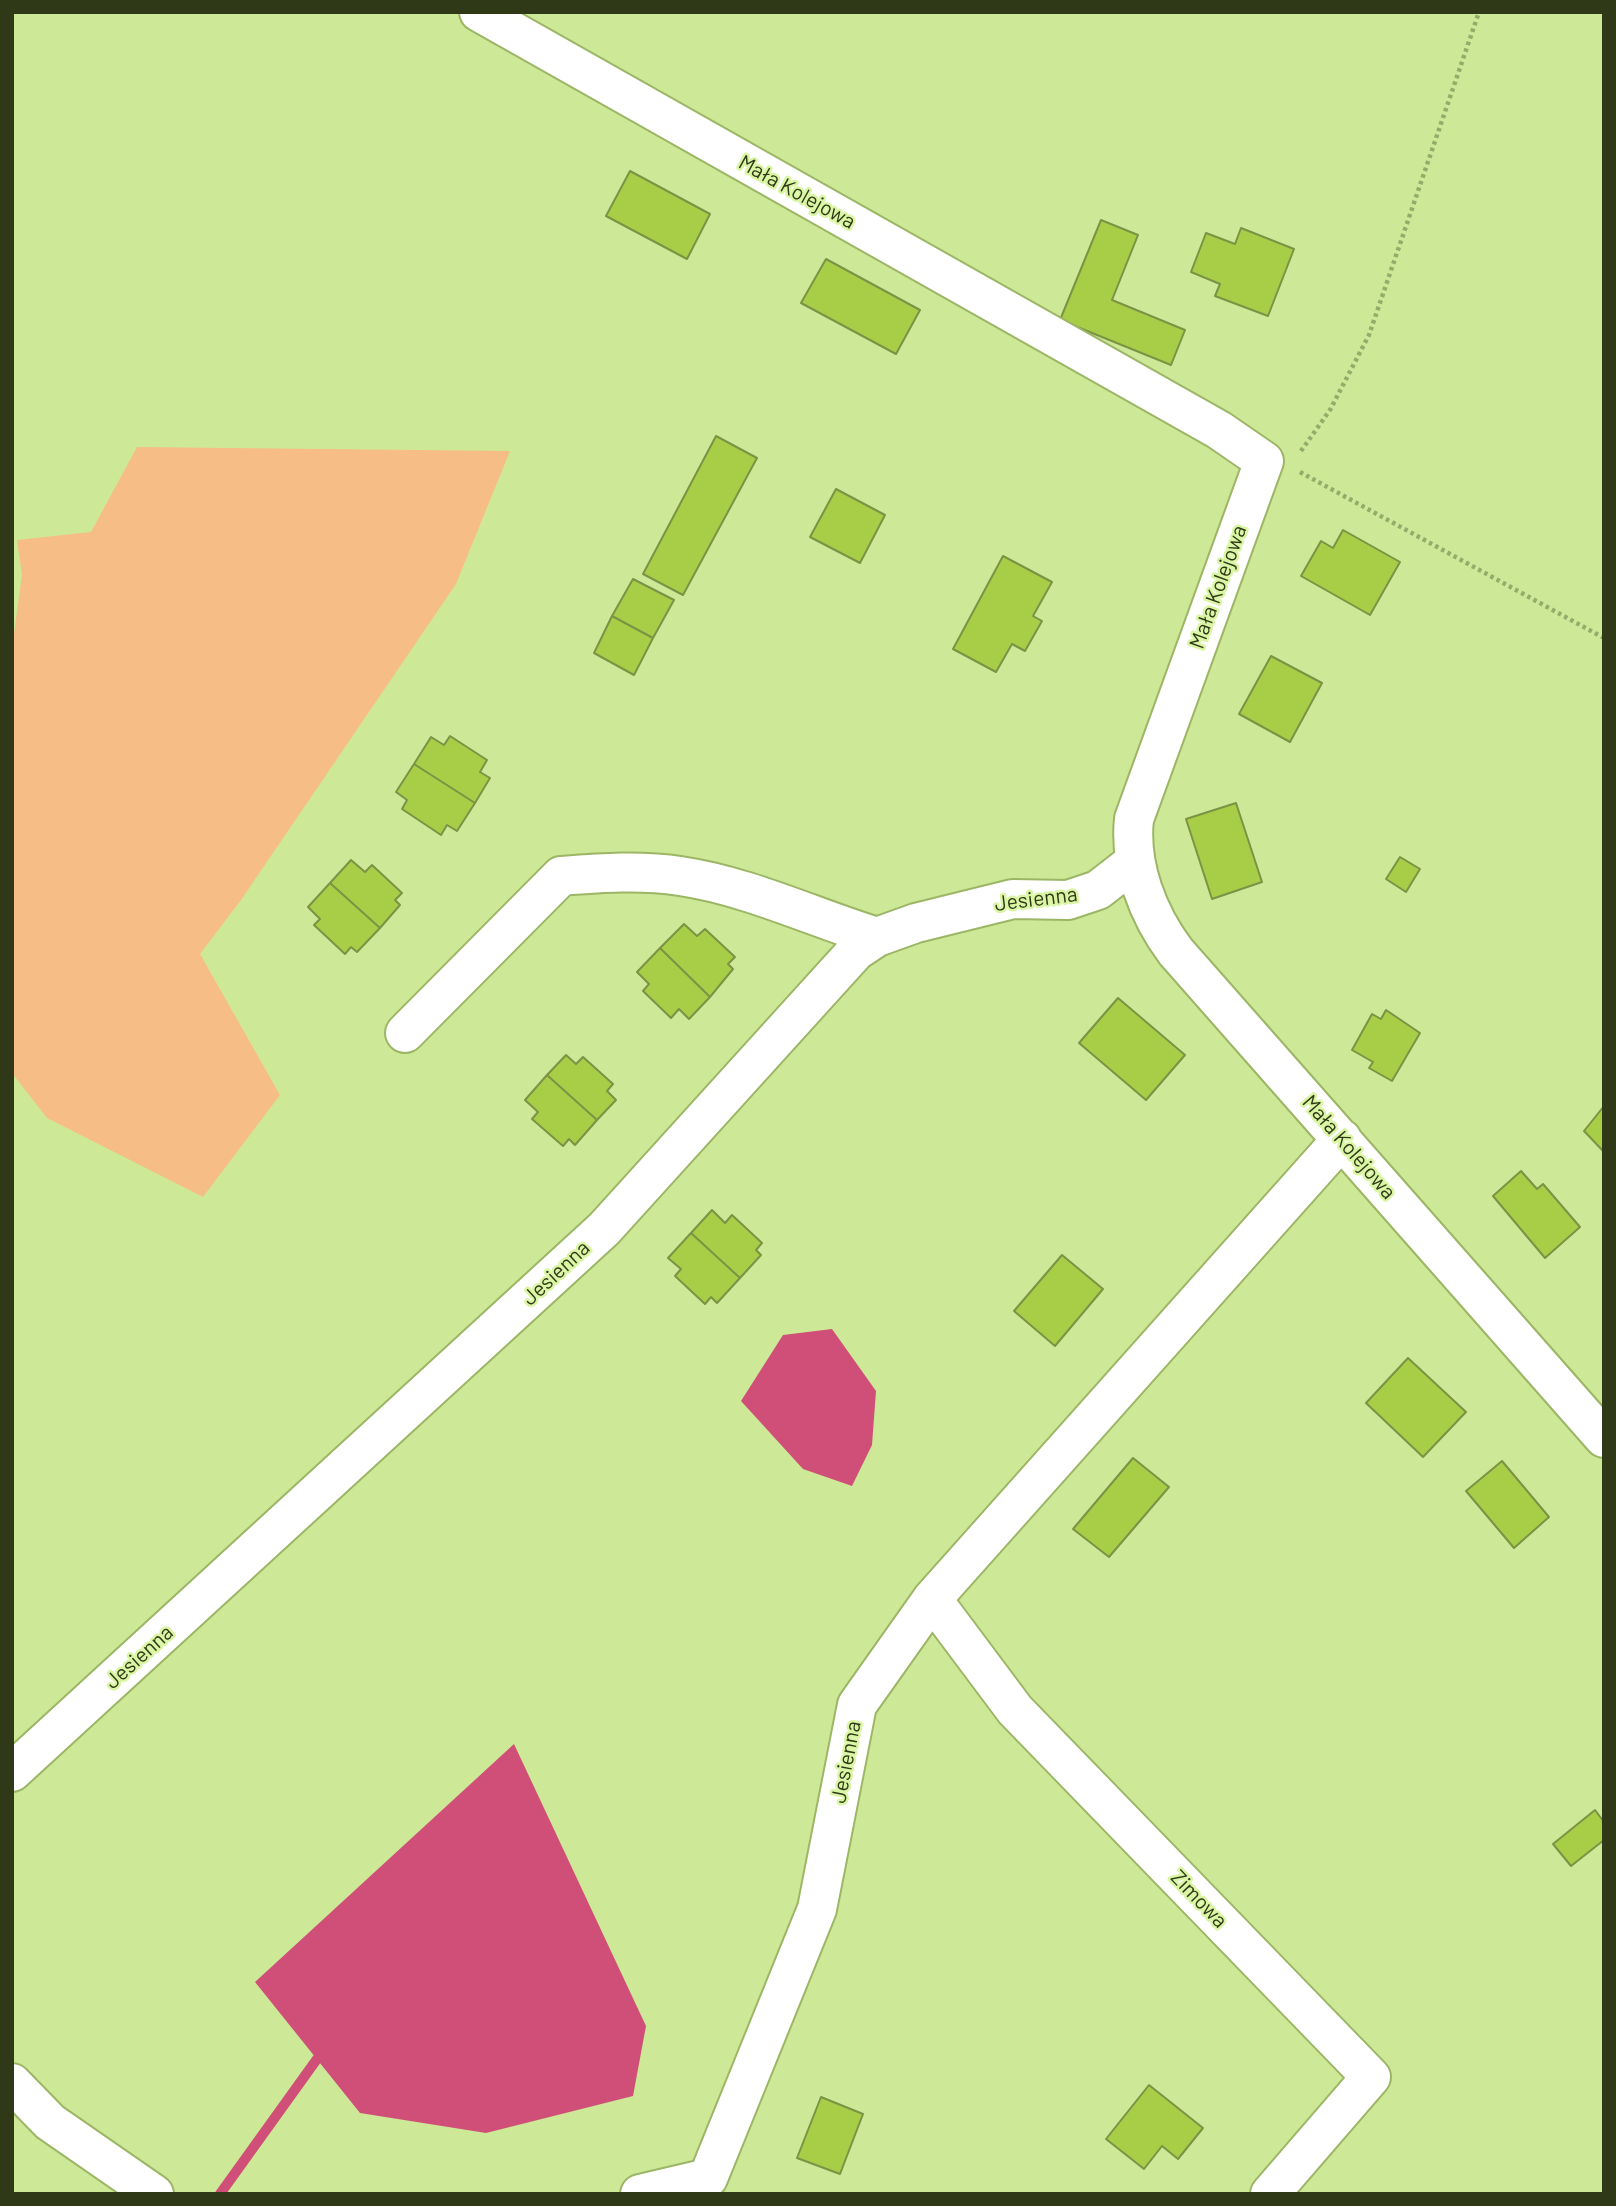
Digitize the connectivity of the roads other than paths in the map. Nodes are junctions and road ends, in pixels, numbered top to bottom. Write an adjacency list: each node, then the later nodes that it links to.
1 (479, 12): 2 (street, Mała Kolejowa)
2 (1135, 862): 3 (street, Jesienna); 5 (street, Mała Kolejowa)
3 (877, 937): 4 (street); 8 (street, Jesienna)
4 (405, 1033)
5 (1342, 1139): 6 (street, Mała Kolejowa); 7 (street, Jesienna)
6 (1604, 1438)
7 (932, 1600): 11 (street, Jesienna); 12 (street, Zimowa)
8 (12, 1772)
9 (12, 2083): 10 (street)
10 (154, 2194)
11 (640, 2194)
12 (1270, 2194)

